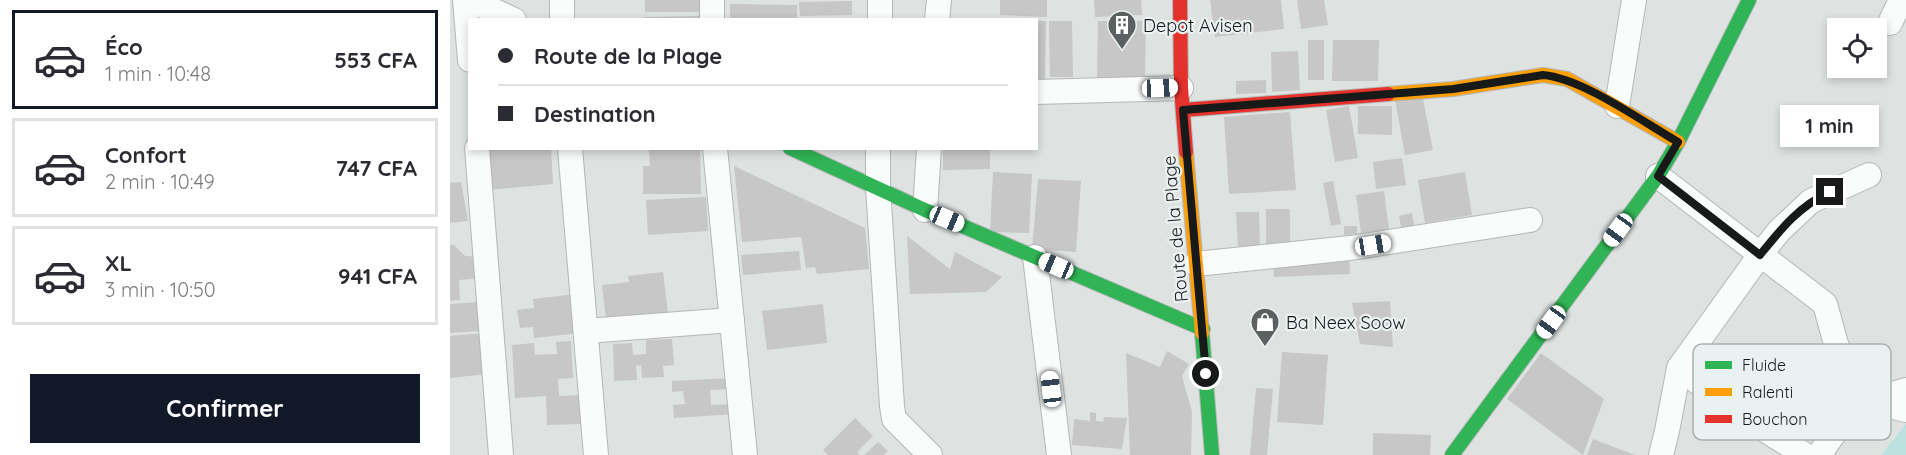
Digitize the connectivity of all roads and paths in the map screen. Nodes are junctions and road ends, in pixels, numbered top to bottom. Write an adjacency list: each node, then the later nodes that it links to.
1 (465, 0): 17 (street)
2 (471, 0): 11 (street)
3 (562, 0): 12 (street)
4 (712, 0): 13 (street)
5 (880, 0): 14 (street)
6 (939, 0): 15 (street)
7 (1180, 0): 19 (street, Route de la Plage)
8 (1634, 0): 20 (street)
9 (1749, 0): 21 (street)
10 (1901, 0): 16 (street)
11 (509, 18)
12 (562, 18)
13 (712, 18)
14 (880, 18)
15 (937, 18)
16 (1890, 23)
17 (468, 36)
18 (1038, 92): 19 (street)
19 (1182, 99): 20 (street); 35 (street, Route de la Plage)
20 (1617, 106): 21 (street)
21 (1678, 142): 29 (street)
22 (477, 150): 50 (street)
23 (570, 150): 38 (street)
24 (715, 150): 36 (street)
25 (795, 150): 30 (street)
26 (878, 150): 30 (street)
27 (929, 150): 31 (street)
28 (1869, 175): 33 (street)
29 (1658, 176): 33 (street); 56 (street)
30 (878, 187): 31 (street); 53 (street)
31 (926, 210): 34 (street)
32 (1530, 220): 35 (street)
33 (1760, 255): 39 (street); 40 (street)
34 (1035, 257): 37 (street); 54 (street)
35 (1196, 264): 37 (street, Route de la Plage)
36 (732, 320): 38 (street); 52 (street)
37 (1203, 329): 55 (street, Route de la Plage)
38 (586, 331): 51 (street)
39 (1696, 344)
40 (1836, 344)
41 (1693, 348): 42 (street)
42 (1679, 368): 43 (street); 57 (street)
43 (1693, 379)
44 (1906, 390): 45 (street)
45 (1891, 394)
46 (1891, 406): 47 (street)
47 (1906, 410)
48 (1781, 440): 58 (street)
49 (1829, 440): 59 (street)
50 (501, 455)
51 (596, 455)
52 (745, 455)
53 (930, 455)
54 (1059, 455)
55 (1212, 455)
56 (1452, 455)
57 (1661, 455)
58 (1805, 455)
59 (1819, 455)

